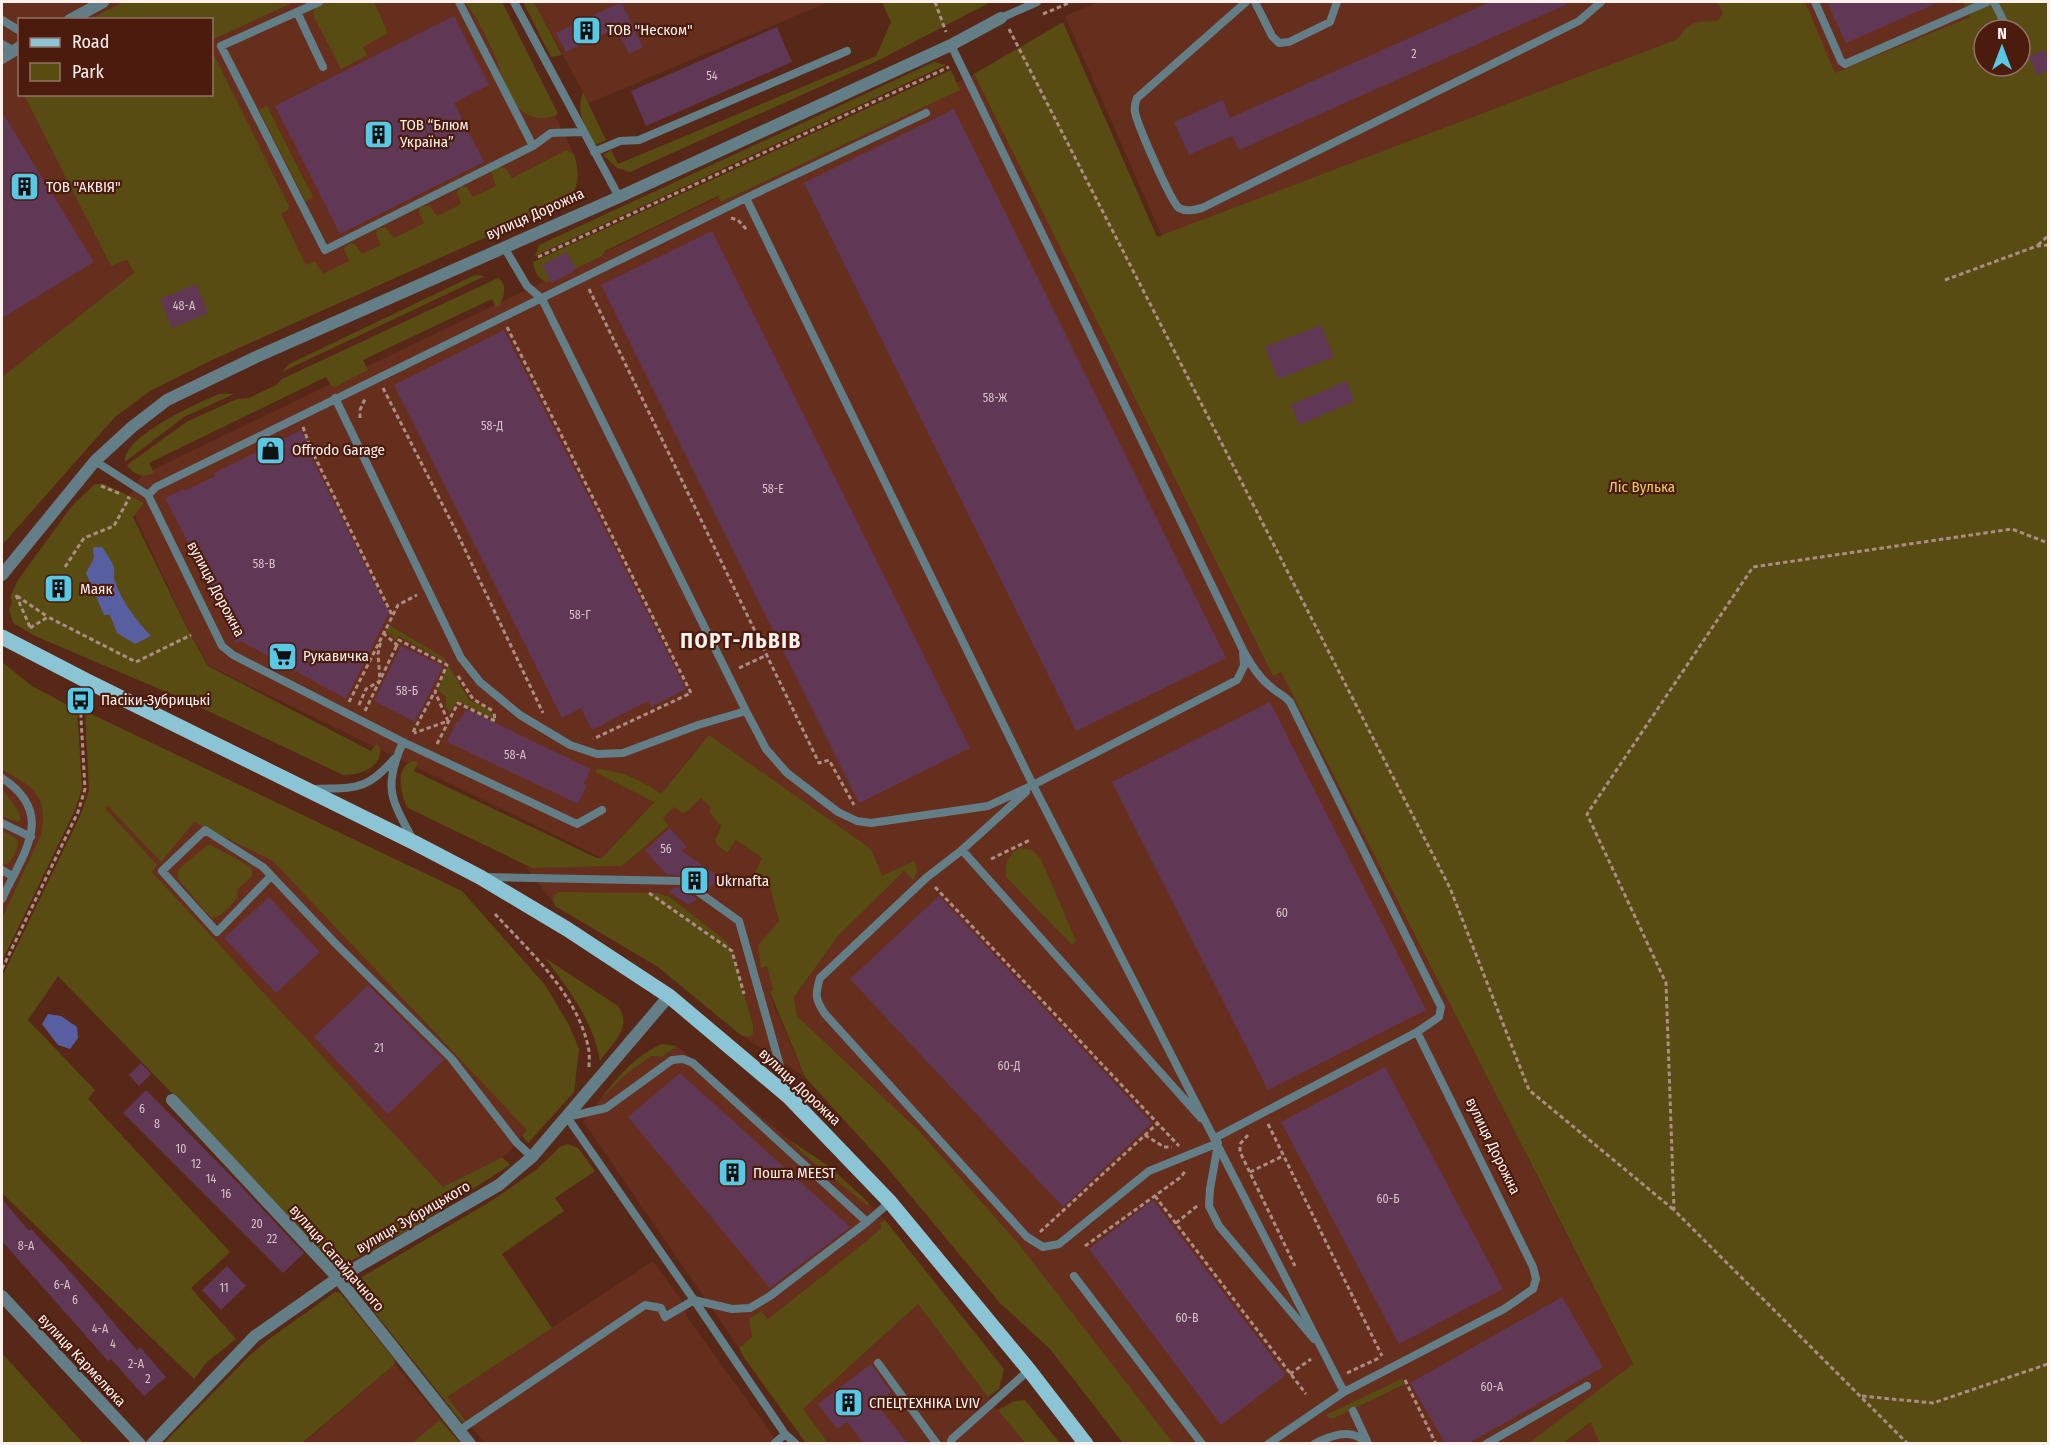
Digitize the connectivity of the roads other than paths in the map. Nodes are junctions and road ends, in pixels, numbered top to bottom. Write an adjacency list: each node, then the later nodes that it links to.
1 (103, 2): 14 (street)
2 (319, 2): 13 (lane)
3 (459, 2): 27 (lane)
4 (514, 2): 26 (lane)
5 (1037, 2): 15 (lane)
6 (1246, 2): 9 (lane)
7 (1255, 2): 8 (lane)
8 (1337, 2)
9 (1601, 2)
10 (1815, 2): 11 (lane)
11 (1987, 2)
12 (1994, 2): 16 (lane)
13 (297, 12): 24 (lane); 27 (lane)
14 (74, 18)
15 (1001, 18): 20 (street, вулиця Дорожна)
16 (2002, 18)
17 (2, 20): 18 (lane)
18 (18, 30)
19 (2, 44): 21 (lane)
20 (951, 45): 29 (street, вулиця Дорожна); 38 (lane)
21 (17, 49): 23 (street)
22 (847, 51): 28 (lane)
23 (2, 58)
24 (323, 68)
25 (926, 113): 30 (lane)
26 (583, 132): 27 (lane); 28 (lane)
27 (533, 146)
28 (594, 152): 29 (lane)
29 (619, 197): 31 (street, вулиця Дорожна)
30 (746, 198): 32 (lane); 43 (lane)
31 (504, 247): 32 (lane); 34 (street, вулиця Дорожна)
32 (542, 299): 33 (lane); 39 (lane)
33 (335, 398): 35 (lane); 39 (lane)
34 (95, 460): 35 (lane); 36 (street, вулиця Дорожна)
35 (148, 495): 40 (lane, вулиця Дорожна)
36 (2, 575)
37 (2, 637): 44 (main road, вулиця Дорожна)
38 (1243, 650): 43 (lane); 56 (lane)
39 (746, 711): 43 (lane)
40 (403, 742): 41 (lane, вулиця Дорожна); 45 (lane, вулиця Дорожна)
41 (396, 757): 44 (lane, вулиця Дорожна); 48 (lane, вулиця Дорожна)
42 (2, 778): 47 (lane)
43 (1033, 785): 49 (lane); 60 (lane)
44 (307, 790): 48 (main road, вулиця Дорожна)
45 (602, 810)
46 (2, 823): 47 (lane)
47 (31, 837): 51 (lane)
48 (415, 843): 53 (main road, вулиця Дорожна)
49 (962, 850): 60 (lane); 61 (lane)
50 (2, 870): 51 (lane)
51 (12, 876): 54 (lane)
52 (271, 876): 52 (lane); 62 (lane)
53 (480, 877): 55 (main road, вулиця Дорожна); 57 (lane)
54 (2, 898)
55 (669, 996): 57 (main road, вулиця Дорожна); 59 (street, вулиця Зубрицького)
56 (1417, 1032): 61 (lane); 73 (lane, вулиця Дорожна)
57 (789, 1097): 63 (main road, вулиця Дорожна)
58 (172, 1100): 66 (street, вулиця Сагайдачного)
59 (567, 1117): 62 (street, вулиця Зубрицького); 64 (lane); 68 (lane)
60 (1209, 1127): 61 (lane)
61 (1216, 1140): 69 (lane); 69 (lane)
62 (532, 1157): 66 (street, вулиця Зубрицького)
63 (890, 1202): 64 (lane); 71 (main road, вулиця Дорожна)
64 (867, 1222): 68 (lane)
65 (1074, 1276): 85 (lane)
66 (338, 1278): 75 (street, вулиця Сагайдачного); 78 (street, вулиця Зубрицького)
67 (2, 1296): 77 (street, вулиця Кармелюка)
68 (694, 1300): 75 (lane); 76 (lane)
69 (1322, 1348): 73 (lane)
70 (878, 1364): 82 (lane)
71 (1029, 1370): 83 (lane); 84 (main road, вулиця Дорожна)
72 (1587, 1386): 89 (lane)
73 (1344, 1392): 86 (lane, вулиця Дорожна)
74 (1353, 1411): 88 (lane)
75 (460, 1430): 79 (street, вулиця Сагайдачного)
76 (785, 1434): 80 (lane); 81 (lane)
77 (140, 1443)
78 (152, 1443)
79 (470, 1443)
80 (774, 1443)
81 (796, 1443)
82 (937, 1443)
83 (950, 1443)
84 (1086, 1443)
85 (1202, 1443)
86 (1268, 1443)
87 (1314, 1443): 88 (lane)
88 (1367, 1443)
89 (1486, 1443)

